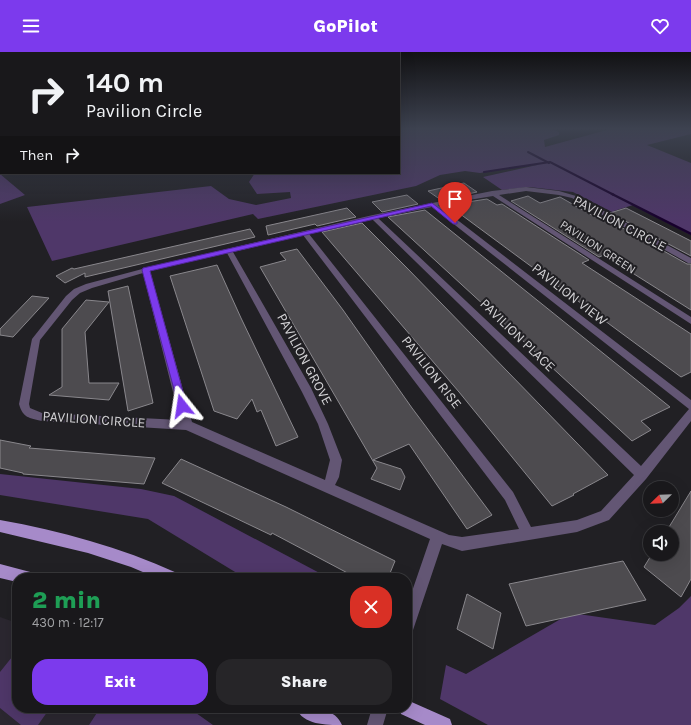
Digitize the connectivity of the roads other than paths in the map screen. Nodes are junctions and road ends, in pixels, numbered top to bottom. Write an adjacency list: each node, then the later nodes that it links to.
1 (492, 193): 2 (street, PAVILION CIRCLE); 6 (street, PAVILION CIRCLE); 8 (street, PAVILION GREEN)
2 (432, 204): 3 (street, PAVILION CIRCLE); 9 (street, PAVILION VIEW)
3 (373, 217): 4 (street, PAVILION CIRCLE); 12 (street, PAVILION PLACE)
4 (305, 234): 5 (street, PAVILION CIRCLE); 15 (street, PAVILION RISE)
5 (229, 251): 7 (street, PAVILION CIRCLE); 13 (street, PAVILION GROVE)
6 (691, 261)
7 (146, 270): 11 (street); 11 (street, PAVILION CIRCLE)
8 (691, 321)
9 (691, 406)
10 (691, 414): 12 (street, PAVILION CIRCLE)
11 (187, 425): 13 (street, PAVILION CIRCLE)
12 (642, 475): 15 (street, PAVILION CIRCLE)
13 (328, 487): 16 (street, PAVILION CIRCLE)
14 (0, 526): 18 (main road)
15 (528, 534): 16 (street, PAVILION CIRCLE)
16 (438, 536): 20 (street)
17 (0, 571): 19 (main road)
18 (162, 573)
19 (12, 574)
20 (412, 613)
21 (412, 710): 26 (main road)
22 (313, 713): 24 (main road)
23 (379, 713): 25 (street)
24 (334, 725)
25 (375, 725)
26 (444, 725)

